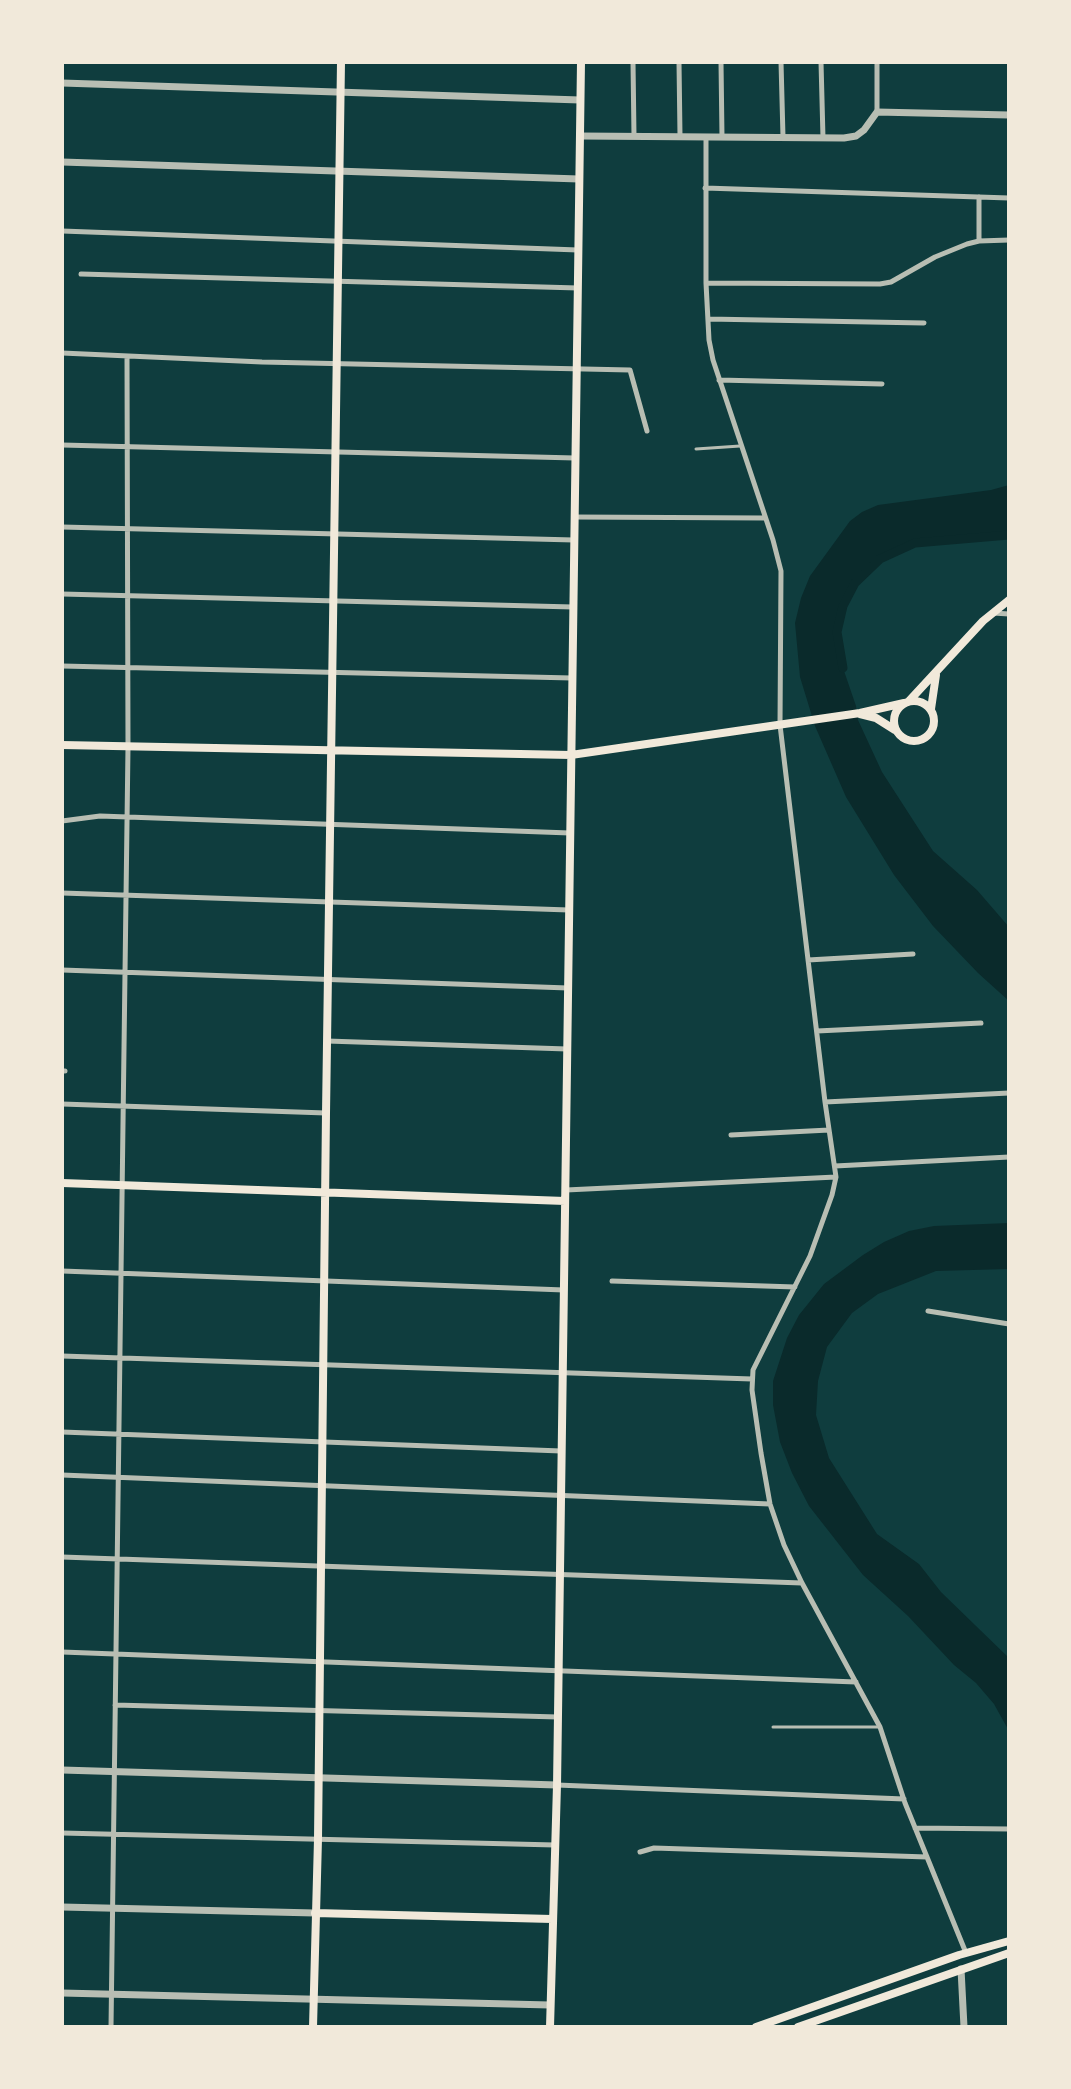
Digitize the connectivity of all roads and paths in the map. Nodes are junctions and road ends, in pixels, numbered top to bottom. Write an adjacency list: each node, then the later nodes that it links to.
1 (341, 62): 10 (main road)
2 (581, 62): 11 (main road)
3 (633, 62): 15 (street)
4 (679, 62): 16 (street)
5 (721, 62): 18 (street)
6 (781, 62): 19 (street)
7 (821, 62): 20 (street)
8 (877, 62): 12 (street)
9 (62, 83): 10 (street)
10 (341, 91): 11 (street); 22 (main road)
11 (580, 100): 14 (main road)
12 (877, 112): 13 (street); 20 (street)
13 (1009, 115)
14 (580, 136): 15 (street); 23 (main road)
15 (634, 136): 16 (street)
16 (680, 136): 17 (street)
17 (706, 137): 18 (street); 24 (street)
18 (722, 137): 19 (street)
19 (783, 137): 20 (street)
20 (823, 138)
21 (62, 162): 22 (street)
22 (339, 171): 23 (street); 29 (main road)
23 (579, 179): 31 (main road)
24 (705, 188): 25 (street); 34 (street)
25 (979, 197): 26 (street); 30 (street)
26 (1009, 198)
27 (62, 231): 29 (street)
28 (1009, 240): 30 (street)
29 (339, 241): 31 (street); 33 (main road)
30 (979, 241): 34 (street)
31 (578, 250): 35 (main road)
32 (81, 274): 33 (street)
33 (338, 281): 35 (street); 40 (main road)
34 (706, 283): 36 (street)
35 (578, 288): 41 (main road)
36 (708, 319): 37 (street); 42 (street)
37 (924, 323)
38 (62, 353): 39 (street)
39 (127, 357): 40 (street); 46 (street)
40 (336, 364): 41 (street); 49 (main road)
41 (576, 369): 44 (street); 50 (main road)
42 (719, 380): 43 (street); 47 (street)
43 (882, 384)
44 (647, 431)
45 (62, 445): 46 (street)
46 (127, 446): 49 (street); 54 (street)
47 (740, 446): 48 (lane); 52 (street)
48 (696, 449)
49 (335, 452): 50 (street); 55 (main road)
50 (575, 458): 51 (main road)
51 (574, 517): 52 (street); 56 (main road)
52 (765, 518): 72 (street)
53 (62, 527): 54 (street)
54 (128, 529): 55 (street); 58 (street)
55 (334, 534): 56 (street); 60 (main road)
56 (574, 540): 61 (main road)
57 (62, 594): 58 (street)
58 (128, 596): 60 (street); 65 (street)
59 (1009, 600): 62 (main road)
60 (333, 601): 61 (street); 66 (main road)
61 (573, 607): 68 (main road)
62 (992, 613): 63 (street); 67 (main road)
63 (1009, 614)
64 (62, 666): 65 (street)
65 (128, 668): 66 (street); 75 (street)
66 (332, 672): 68 (street); 76 (main road)
67 (936, 673): 69 (main road); 70 (main road)
68 (572, 678): 77 (main road)
69 (907, 702): 70 (main road); 71 (main road); 73 (main road)
70 (931, 709): 73 (main road)
71 (858, 714): 72 (main road); 73 (main road)
72 (780, 725): 77 (main road); 87 (street)
73 (896, 731)
74 (62, 745): 75 (main road)
75 (128, 747): 76 (main road); 78 (street)
76 (331, 751): 77 (main road); 80 (main road)
77 (571, 755): 81 (main road)
78 (127, 817): 79 (street); 80 (street); 83 (street)
79 (62, 821)
80 (330, 824): 81 (street); 84 (main road)
81 (570, 833): 85 (main road)
82 (62, 893): 83 (street)
83 (126, 895): 84 (street); 89 (street)
84 (329, 902): 85 (street); 90 (main road)
85 (569, 910): 91 (main road)
86 (913, 954): 87 (street)
87 (808, 960): 93 (street)
88 (62, 970): 89 (street)
89 (125, 973): 90 (street); 99 (street)
90 (329, 979): 91 (street); 94 (main road)
91 (568, 988): 95 (main road)
92 (981, 1023): 93 (street)
93 (817, 1031): 97 (street)
94 (327, 1041): 95 (street); 100 (main road)
95 (567, 1049): 108 (main road)
96 (1009, 1093): 97 (street)
97 (825, 1102): 101 (street)
98 (62, 1104): 99 (street)
99 (123, 1106): 100 (street); 107 (street)
100 (326, 1113): 109 (main road)
101 (829, 1130): 102 (street); 104 (street)
102 (731, 1135)
103 (1009, 1157): 104 (street)
104 (835, 1166): 105 (street)
105 (836, 1177): 108 (street); 115 (street)
106 (62, 1183): 107 (main road)
107 (122, 1185): 109 (main road); 112 (street)
108 (565, 1190): 110 (main road)
109 (326, 1193): 110 (main road); 113 (main road)
110 (565, 1201): 116 (main road)
111 (62, 1271): 112 (street)
112 (121, 1273): 113 (street); 120 (street)
113 (325, 1280): 116 (street); 121 (main road)
114 (612, 1281): 115 (street)
115 (795, 1287): 123 (street)
116 (564, 1290): 122 (main road)
117 (928, 1311): 118 (street)
118 (1009, 1324)
119 (62, 1356): 120 (street)
120 (120, 1358): 121 (street); 125 (street)
121 (324, 1365): 122 (street); 126 (main road)
122 (563, 1373): 123 (street); 127 (main road)
123 (752, 1379): 132 (street)
124 (62, 1432): 125 (street)
125 (119, 1434): 126 (street); 129 (street)
126 (323, 1442): 127 (street); 130 (main road)
127 (562, 1451): 131 (main road)
128 (62, 1475): 129 (street)
129 (118, 1477): 130 (street); 134 (street)
130 (322, 1485): 131 (street); 135 (main road)
131 (561, 1495): 132 (street); 136 (main road)
132 (770, 1504): 137 (street)
133 (62, 1557): 134 (street)
134 (117, 1558): 135 (street); 139 (street)
135 (321, 1566): 136 (street); 140 (main road)
136 (560, 1574): 137 (street); 141 (main road)
137 (802, 1583): 142 (street)
138 (62, 1652): 139 (street)
139 (116, 1654): 140 (street); 143 (street)
140 (320, 1662): 141 (street); 144 (main road)
141 (559, 1671): 142 (street); 145 (main road)
142 (857, 1682): 147 (street)
143 (115, 1705): 144 (street); 149 (street)
144 (319, 1711): 145 (street); 150 (main road)
145 (558, 1717): 151 (main road)
146 (773, 1727): 147 (lane)
147 (880, 1727): 152 (street)
148 (62, 1770): 149 (street)
149 (114, 1771): 150 (street); 156 (street)
150 (318, 1778): 151 (street); 157 (main road)
151 (557, 1785): 152 (street); 158 (main road)
152 (904, 1799): 153 (street)
153 (915, 1828): 154 (street); 160 (street)
154 (1009, 1829)
155 (62, 1833): 156 (street)
156 (113, 1834): 157 (street); 162 (street)
157 (318, 1839): 158 (street); 163 (main road)
158 (555, 1845): 164 (main road)
159 (640, 1852): 160 (street)
160 (927, 1857): 166 (street)
161 (62, 1907): 162 (street)
162 (112, 1908): 163 (street); 170 (street)
163 (315, 1913): 164 (main road); 171 (main road)
164 (552, 1919): 172 (main road)
165 (1009, 1941): 166 (main road)
166 (966, 1953): 176 (main road)
167 (1009, 1953): 168 (main road)
168 (961, 1969): 177 (main road); 178 (street)
169 (62, 1993): 170 (street)
170 (111, 1995): 171 (street); 173 (street)
171 (314, 1999): 172 (street); 174 (main road)
172 (550, 2005): 175 (main road)
173 (111, 2027)
174 (313, 2027)
175 (550, 2027)
176 (756, 2027)
177 (798, 2027)
178 (964, 2027)

